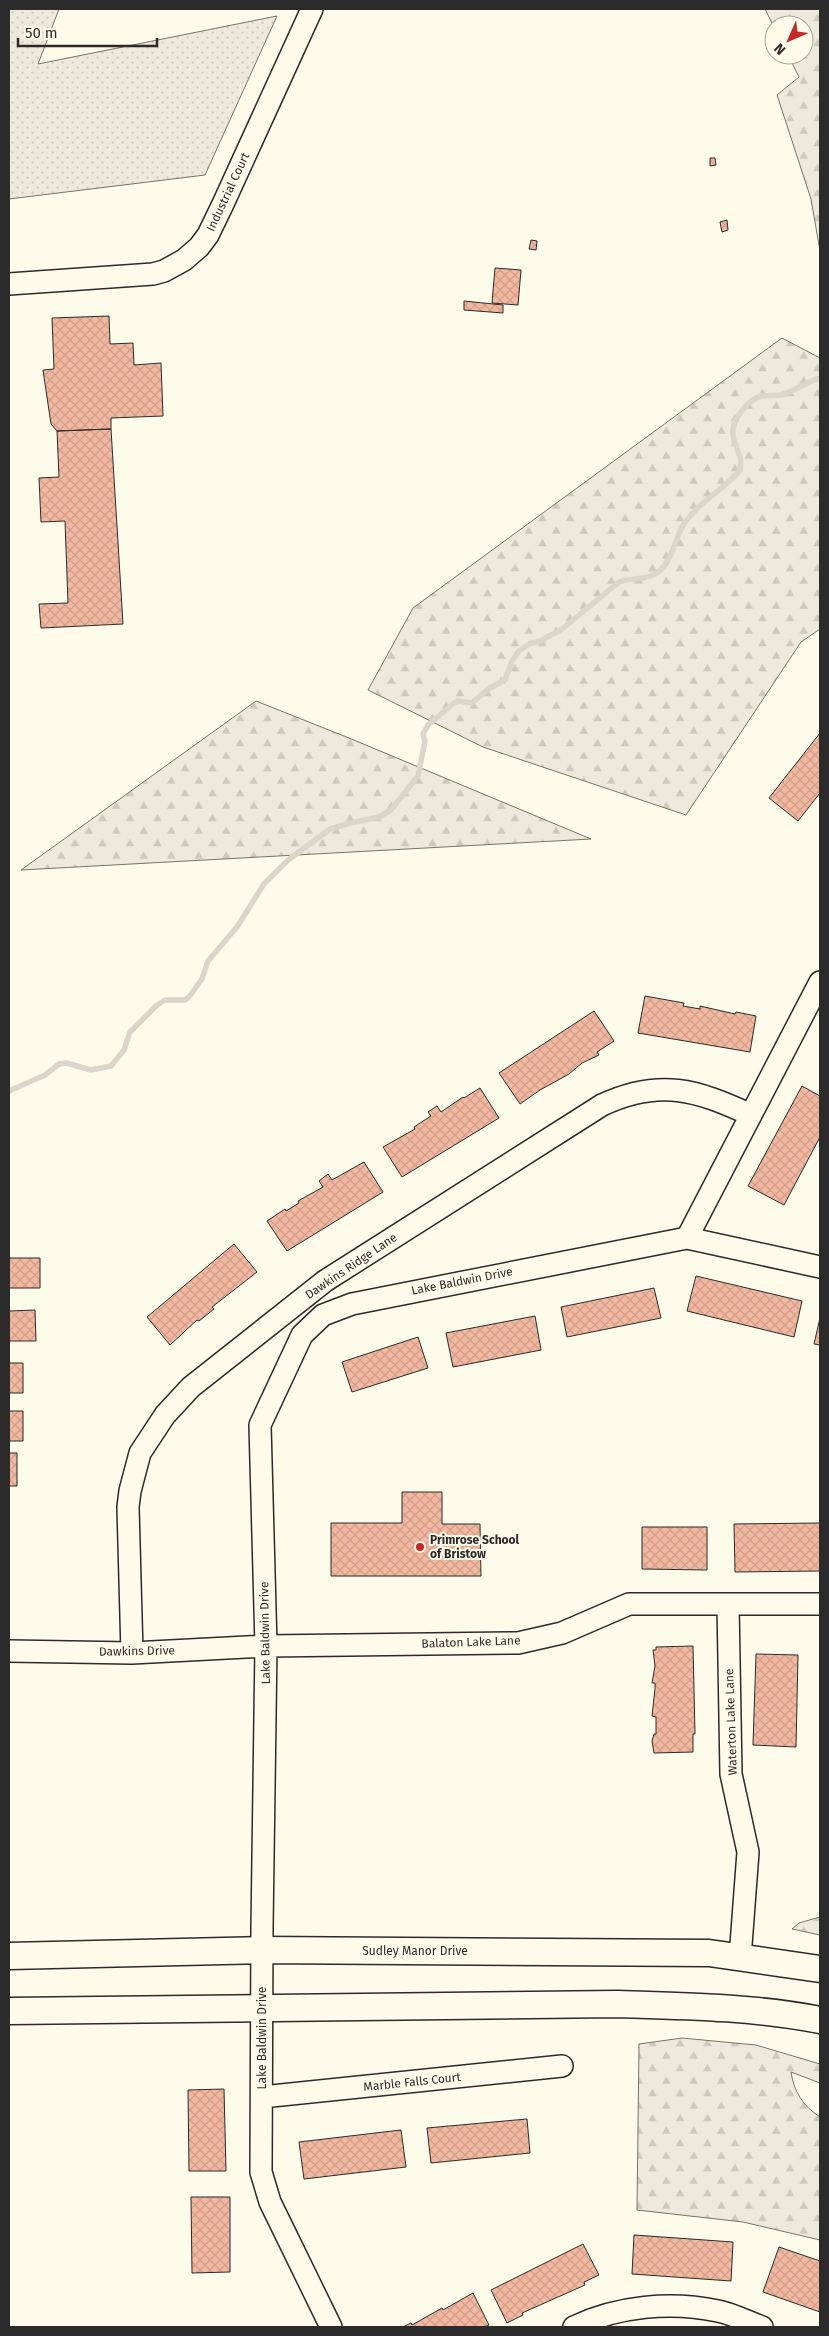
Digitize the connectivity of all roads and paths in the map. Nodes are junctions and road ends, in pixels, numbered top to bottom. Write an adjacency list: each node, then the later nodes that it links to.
1 (312, 9): 2 (street, Industrial Court)
2 (9, 284)
3 (820, 982): 4 (street)
4 (751, 1115): 5 (street); 11 (street, Dawkins Ridge Lane)
5 (687, 1238): 6 (street, Lake Baldwin Drive); 9 (street, Lake Baldwin Drive)
6 (820, 1267)
7 (728, 1604): 8 (street, Balaton Lake Lane); 9 (street, Balaton Lake Lane); 14 (street, Waterton Lake Lane)
8 (820, 1604)
9 (266, 1646): 11 (street, Dawkins Drive); 12 (street, Lake Baldwin Drive)
10 (9, 1651): 11 (street, Dawkins Drive)
11 (132, 1652)
12 (262, 1950): 13 (main road, Sudley Manor Drive); 14 (main road, Sudley Manor Drive); 16 (street, Lake Baldwin Drive)
13 (9, 1956)
14 (740, 1958): 15 (main road, Sudley Manor Drive)
15 (820, 1969)
16 (261, 2008): 17 (main road); 18 (main road); 20 (street, Lake Baldwin Drive)
17 (9, 2011)
18 (820, 2020)
19 (562, 2066): 20 (street, Marble Falls Court)
20 (262, 2097): 21 (street, Lake Baldwin Drive)
21 (331, 2327)
22 (574, 2327): 23 (street)
23 (762, 2327)

